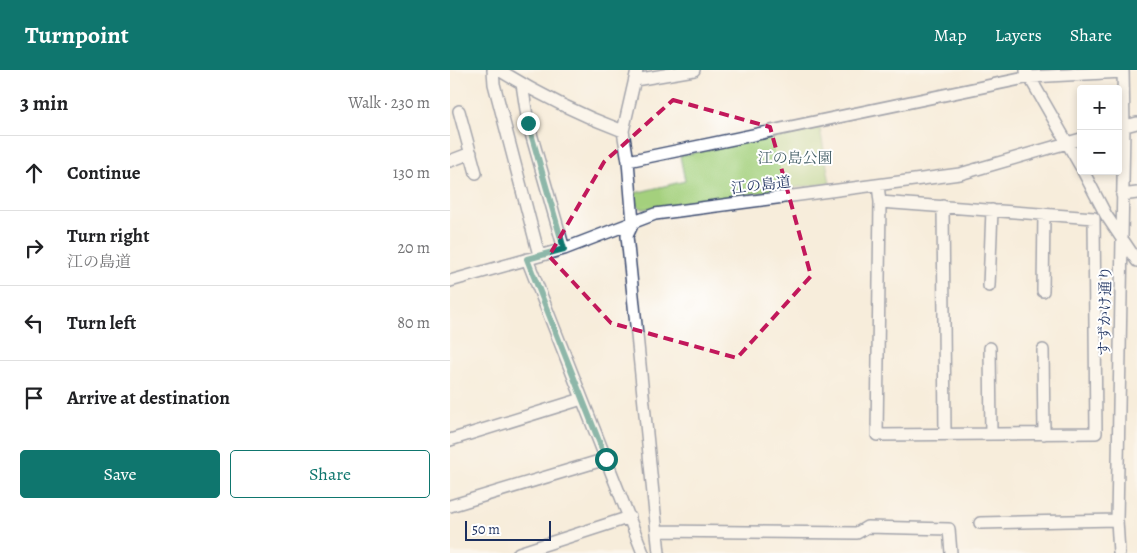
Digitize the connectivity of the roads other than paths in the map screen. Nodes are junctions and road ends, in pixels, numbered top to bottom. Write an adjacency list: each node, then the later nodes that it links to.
1 (492, 70): 32 (street)
2 (498, 70): 7 (street)
3 (694, 70): 6 (street)
4 (1123, 71): 5 (street); 8 (street, すずかけ通り)
5 (1027, 73): 15 (street); 19 (street)
6 (636, 75): 13 (street)
7 (522, 84): 13 (street); 31 (street)
8 (1122, 99)
9 (459, 111): 16 (street)
10 (1137, 123): 11 (street)
11 (1122, 127)
12 (1121, 130): 24 (street, すずかけ通り)
13 (623, 131): 19 (street)
14 (1077, 140): 15 (street, 江の島道)
15 (1068, 143): 17 (street); 22 (street, 江の島道)
16 (471, 153): 18 (street); 20 (street)
17 (1077, 160)
18 (450, 161)
19 (628, 161): 29 (street)
20 (476, 173)
21 (1085, 175): 30 (street)
22 (878, 185): 25 (street); 29 (street, 江の島道)
23 (1137, 193): 24 (street)
24 (1122, 195): 30 (street, すずかけ通り)
25 (880, 202): 26 (street); 41 (street)
26 (944, 206): 27 (street); 41 (street)
27 (992, 210): 28 (street); 36 (street)
28 (1044, 214): 37 (street); 43 (street)
29 (633, 223): 31 (street, 江の島道); 50 (street)
30 (1121, 238): 34 (street); 48 (street, すずかけ通り)
31 (564, 249): 32 (street, 江の島道)
32 (539, 255): 33 (street, 江の島道)
33 (527, 259): 35 (street, 江の島道); 40 (street)
34 (1137, 261)
35 (450, 281)
36 (989, 286)
37 (1042, 292)
38 (990, 348): 42 (street)
39 (1043, 350): 43 (street)
40 (582, 399): 44 (street); 45 (street)
41 (945, 434): 42 (street)
42 (991, 434): 43 (street)
43 (1044, 434)
44 (450, 440)
45 (606, 459): 46 (street); 47 (street)
46 (450, 506)
47 (630, 517): 51 (street); 52 (street)
48 (1117, 520): 49 (street); 55 (street, すずかけ通り)
49 (980, 523)
50 (657, 531): 53 (street); 54 (street)
51 (519, 553)
52 (643, 553)
53 (659, 553)
54 (951, 553)
55 (1119, 553)

